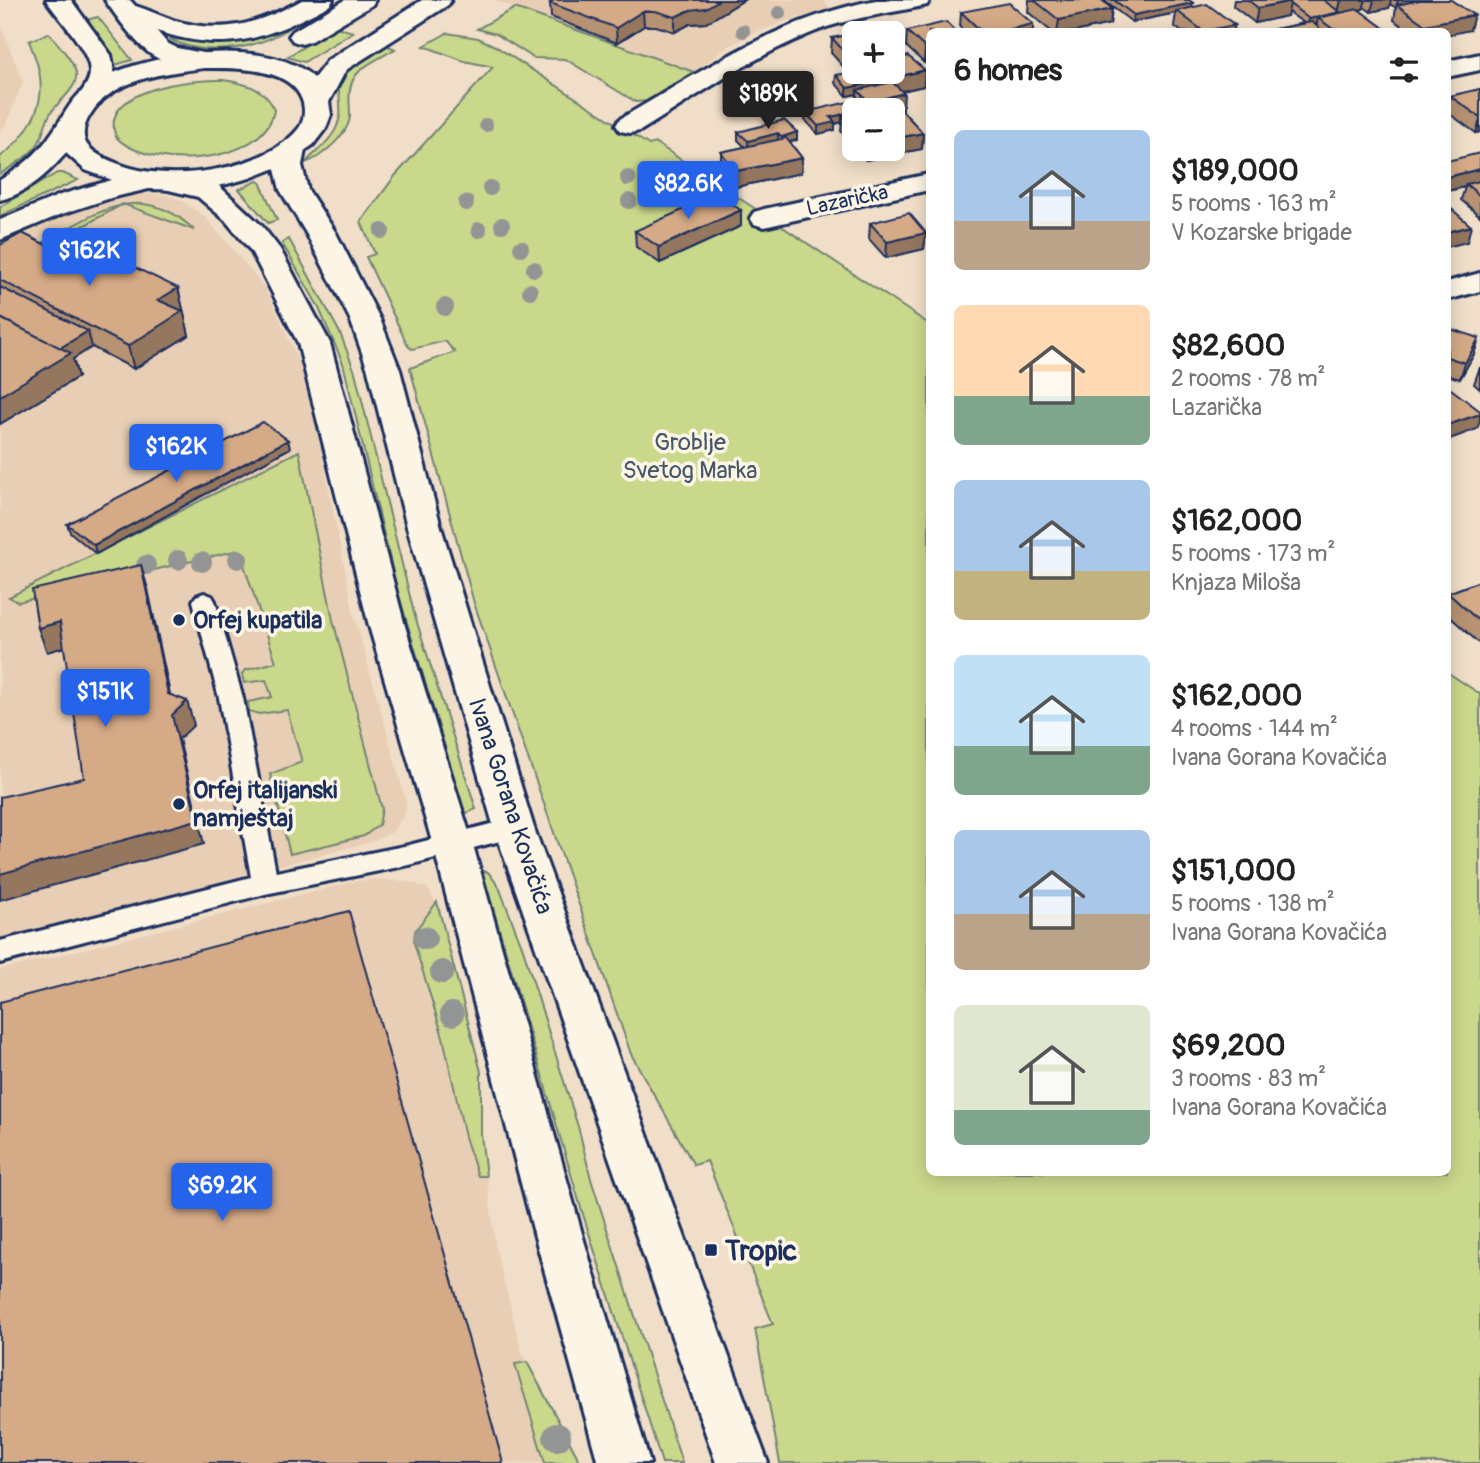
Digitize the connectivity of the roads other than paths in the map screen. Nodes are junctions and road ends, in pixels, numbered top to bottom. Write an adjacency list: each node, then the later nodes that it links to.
1 (58, 0): 10 (main road)
2 (321, 0): 6 (main road)
3 (363, 0): 7 (main road)
4 (439, 0): 11 (main road)
5 (918, 0): 13 (main road)
6 (122, 6): 7 (main road)
7 (215, 60): 10 (main road); 11 (main road)
8 (1480, 62): 9 (main road)
9 (1451, 68)
10 (91, 97): 12 (main road)
11 (317, 101): 14 (main road)
12 (71, 125): 15 (main road); 17 (main road)
13 (630, 125)
14 (291, 150): 15 (main road); 23 (main road, Ivana Gorana Kovačića)
15 (158, 181): 19 (main road); 24 (main road)
16 (926, 183): 18 (main road, Lazarička)
17 (0, 192)
18 (764, 218)
19 (0, 231)
20 (1480, 282): 21 (main road)
21 (1451, 289)
22 (204, 601): 25 (lane)
23 (514, 828): 24 (lane); 28 (main road, Ivana Gorana Kovačića)
24 (453, 845): 25 (lane); 27 (main road)
25 (265, 884): 26 (lane)
26 (0, 952)
27 (624, 1463)
28 (742, 1463)

